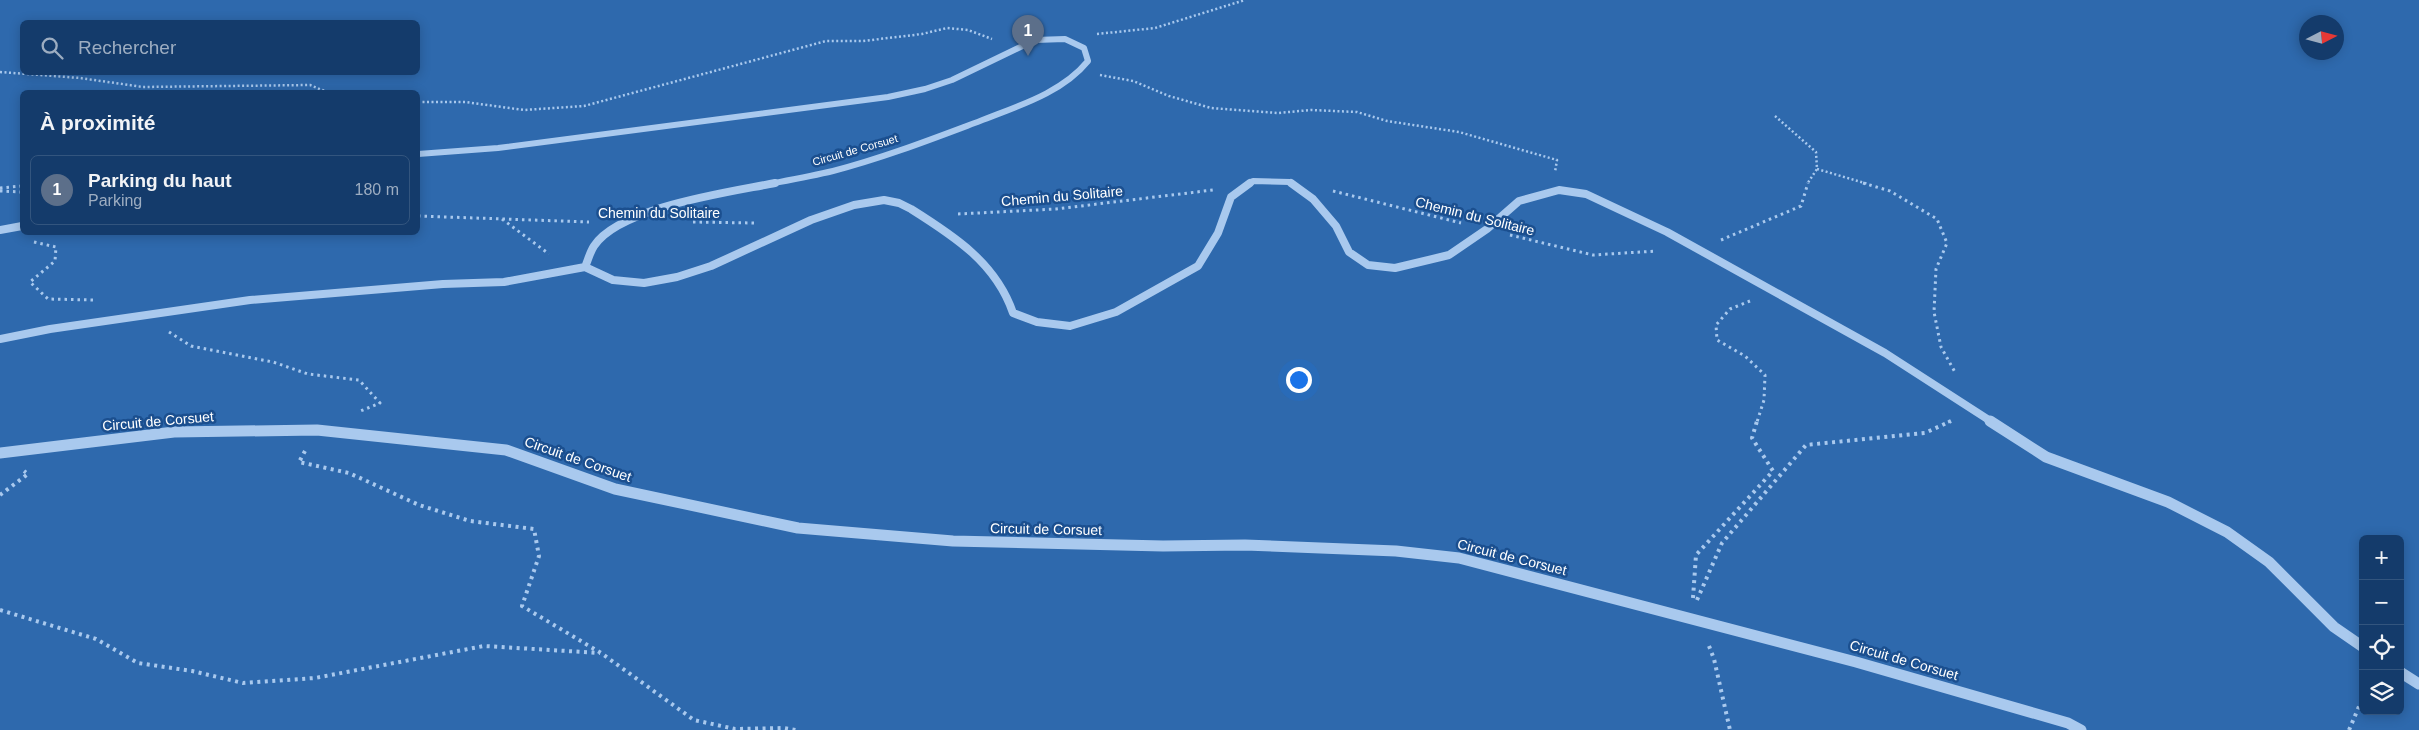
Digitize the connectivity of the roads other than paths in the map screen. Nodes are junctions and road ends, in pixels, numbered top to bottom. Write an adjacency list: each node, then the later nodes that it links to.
1 (420, 154): 4 (lane, Circuit de Corsuet)
2 (20, 226): 3 (lane)
3 (0, 230)
4 (585, 267): 5 (lane); 7 (lane)
5 (0, 339)
6 (0, 453): 10 (lane, Circuit de Corsuet)
7 (2359, 644)
8 (2404, 675): 9 (lane)
9 (2419, 684)
10 (2081, 730)

